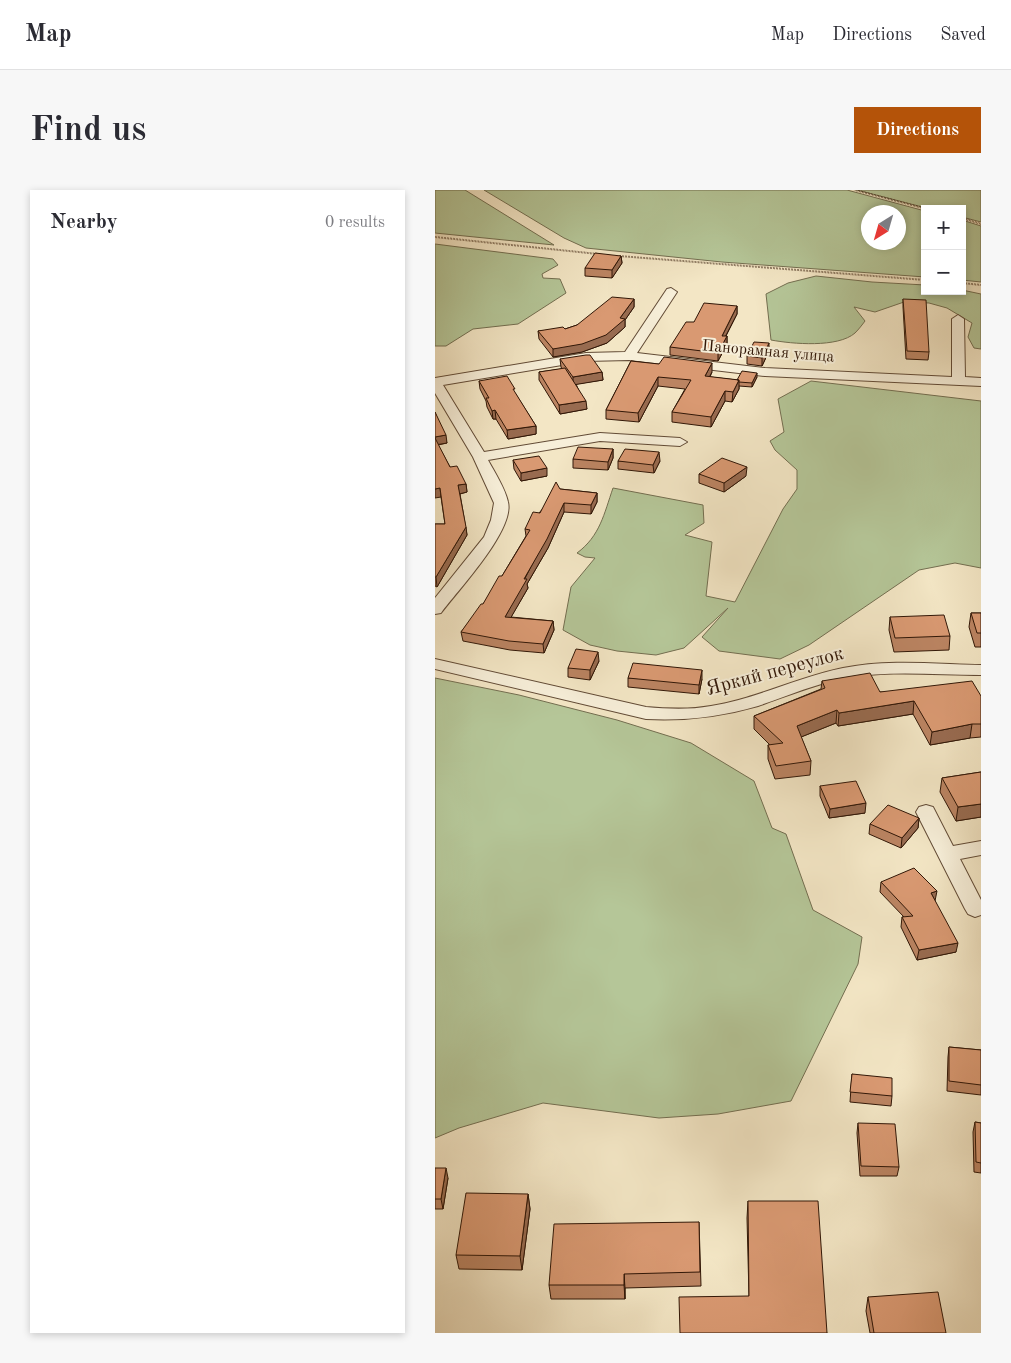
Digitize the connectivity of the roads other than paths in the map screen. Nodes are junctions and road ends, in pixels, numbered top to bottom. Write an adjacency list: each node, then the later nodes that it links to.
1 (671, 292): 3 (street)
2 (958, 319): 4 (street)
3 (629, 356): 4 (street, Панорамная улица); 5 (street, Панорамная улица)
4 (959, 381): 6 (street, Панорамная улица)
5 (435, 382): 8 (street)
6 (981, 382)
7 (680, 442): 8 (street)
8 (480, 457): 9 (street)
9 (435, 609)
10 (435, 664): 11 (street, Яркий переулок)
11 (981, 670)
12 (926, 812): 14 (street)
13 (981, 848): 14 (street)
14 (948, 854): 15 (street)
15 (975, 909)

